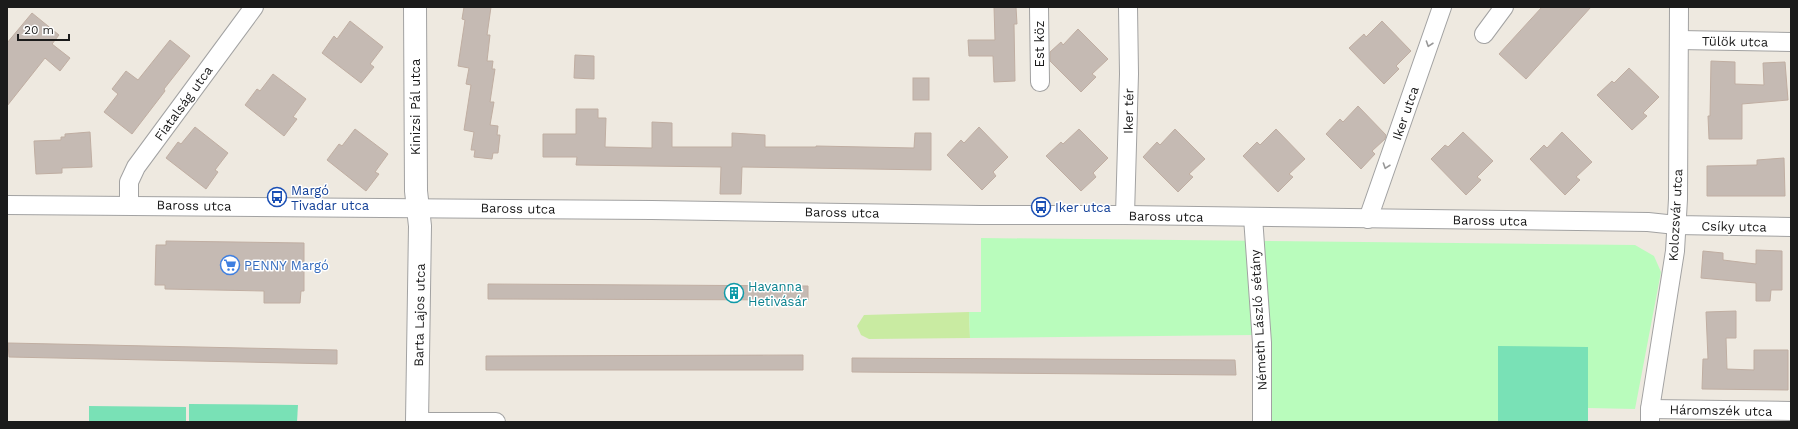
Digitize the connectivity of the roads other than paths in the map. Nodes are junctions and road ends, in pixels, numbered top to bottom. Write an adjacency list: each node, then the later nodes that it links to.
1 (254, 7): 13 (street, Fiatalság utca)
2 (415, 7): 14 (street, Kinizsi Pál utca)
3 (1039, 7): 11 (street, Est köz)
4 (1128, 7): 15 (street, Iker tér)
5 (1442, 7): 17 (street, Iker utca, one-way to 17)
6 (1504, 7): 8 (street)
7 (1679, 7): 9 (street, Kolozsvár utca)
8 (1484, 34)
9 (1679, 40): 10 (street, Tülök utca); 18 (street, Kolozsvár utca)
10 (1791, 42)
11 (1040, 82)
12 (7, 205): 13 (street, Baross utca)
13 (128, 205): 14 (street, Baross utca)
14 (418, 208): 15 (street, Baross utca); 22 (street, Barta Lajos utca)
15 (1125, 215): 16 (street, Baross utca)
16 (1253, 217): 17 (street, Baross utca); 24 (street, Németh László sétány)
17 (1368, 218): 18 (street, Baross utca)
18 (1676, 225): 19 (street, Csíky utca); 21 (street, Kolozsvár utca)
19 (1791, 227)
20 (1791, 411): 21 (street, Háromszék utca)
21 (1650, 416)
22 (417, 422): 23 (street)
23 (496, 422)
24 (1262, 422)

